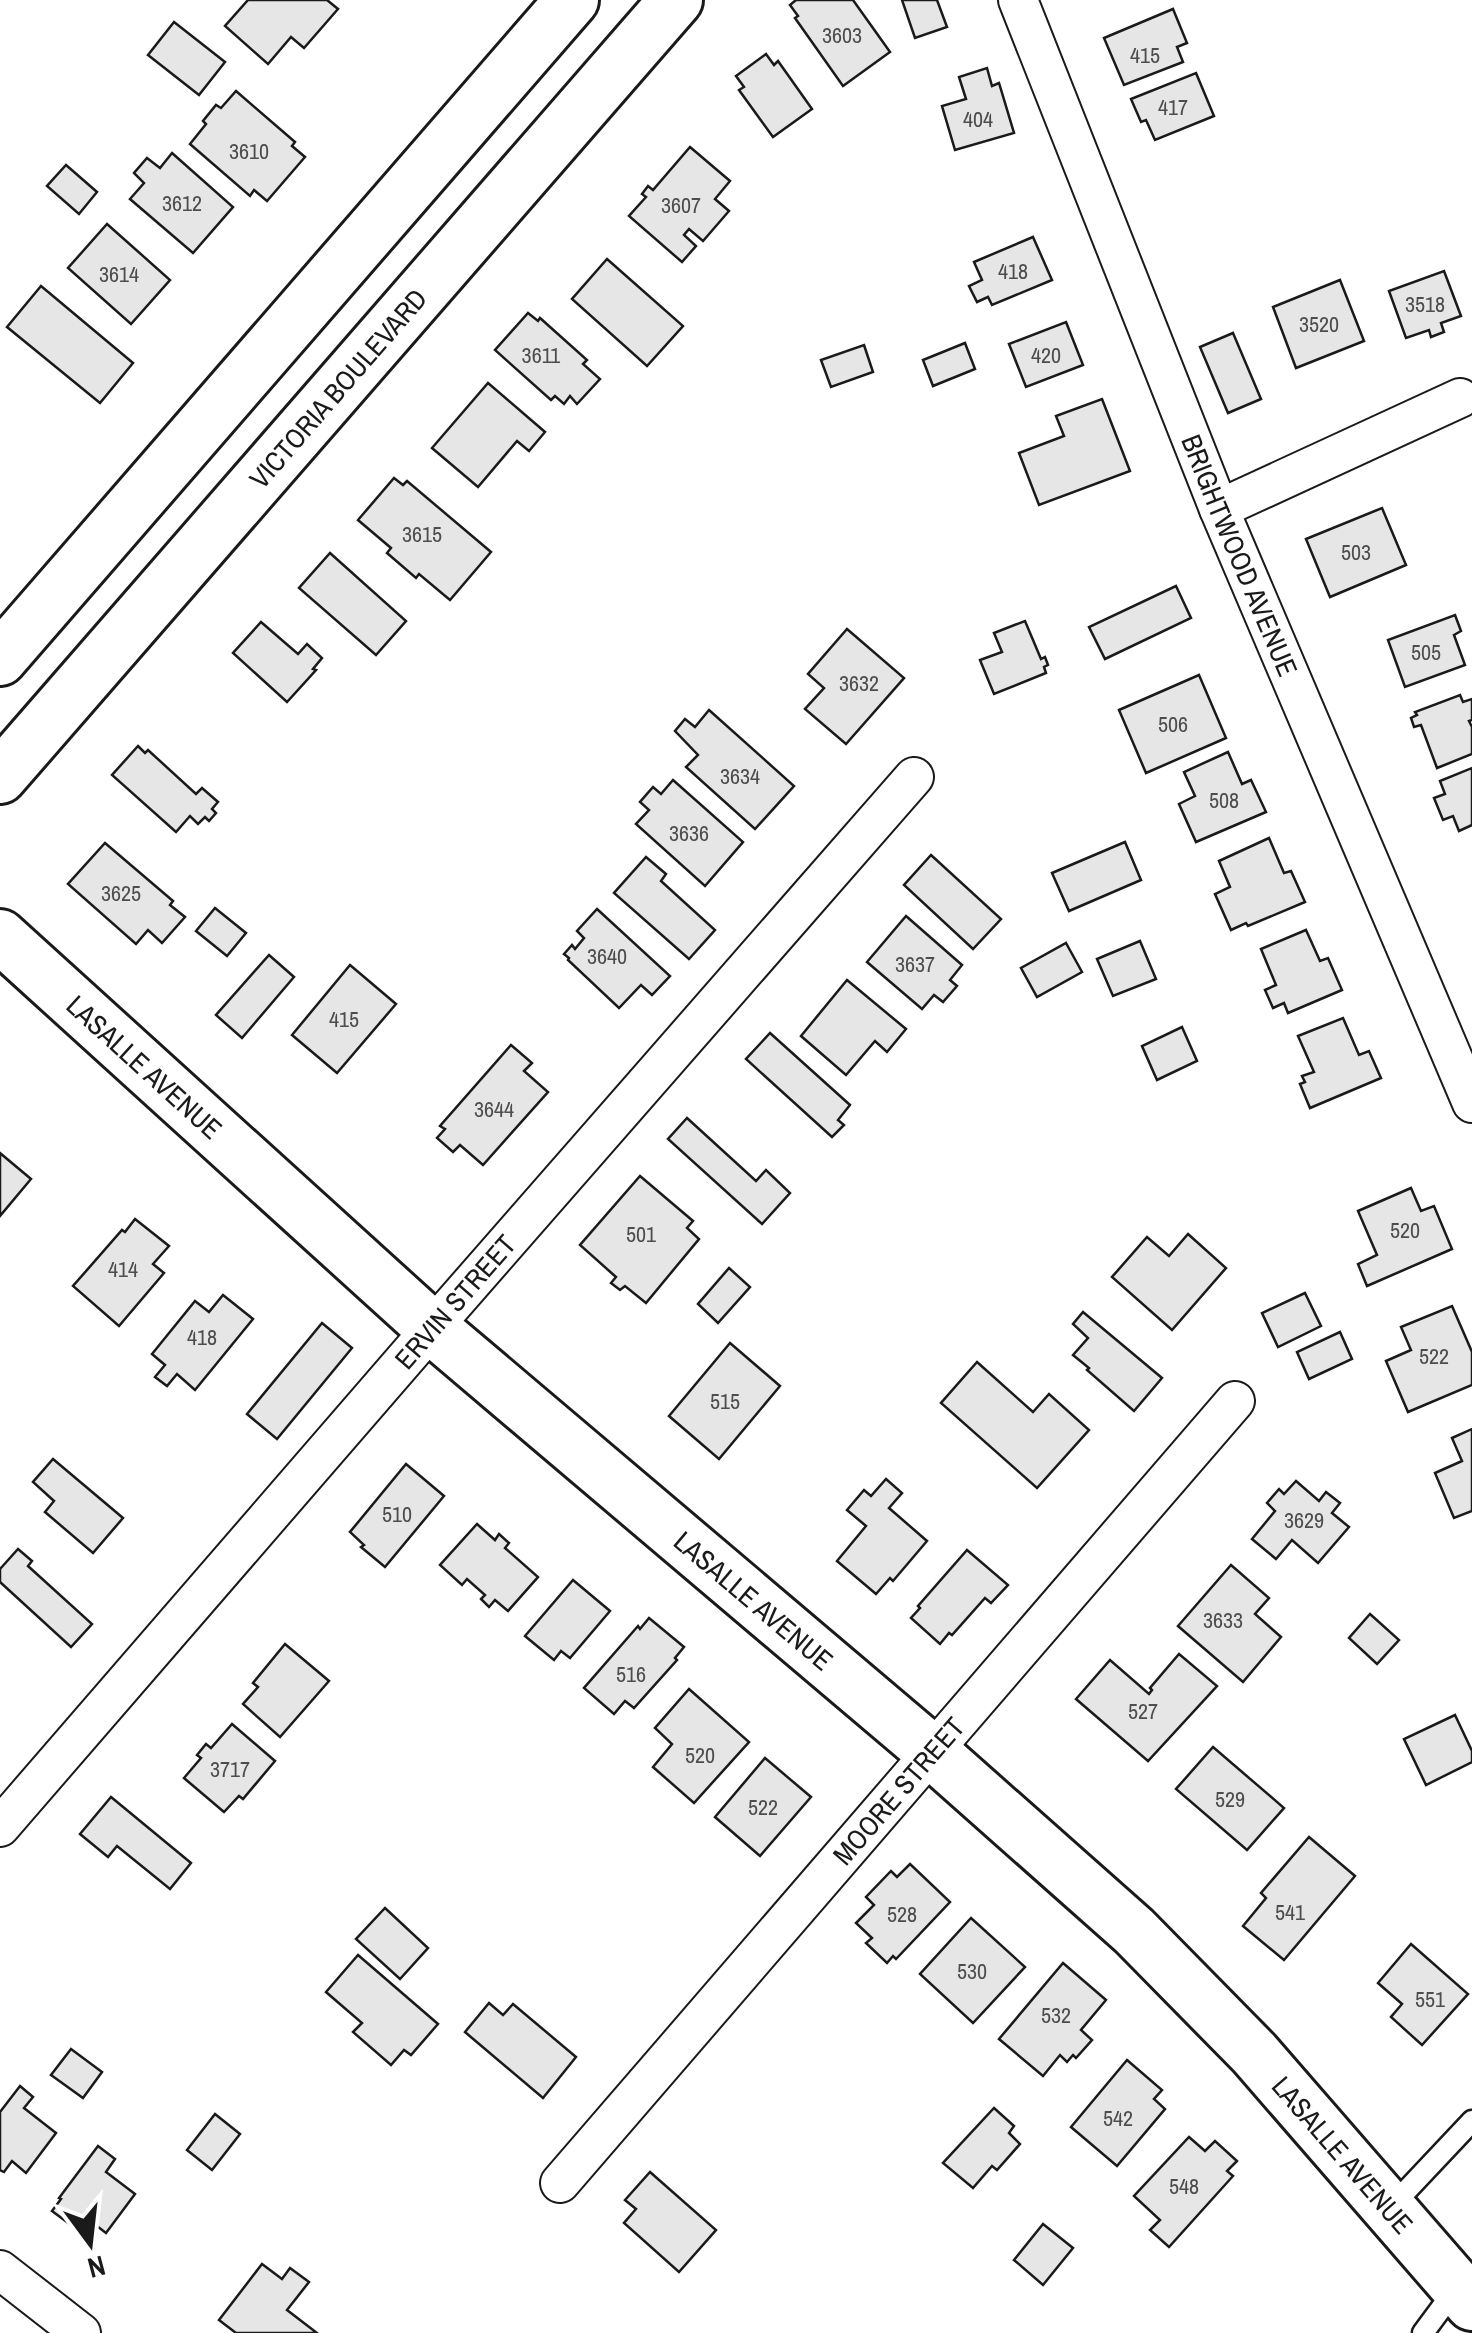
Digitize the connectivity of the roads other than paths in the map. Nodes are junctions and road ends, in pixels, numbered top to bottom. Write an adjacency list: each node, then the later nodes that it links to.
1 (572, 0): 6 (main road)
2 (676, 0): 7 (main road, VICTORIA BOULEVARD)
3 (1018, 0): 5 (street, BRIGHTWOOD AVENUE)
4 (1460, 398): 5 (street)
5 (1218, 509): 10 (street, BRIGHTWOOD AVENUE)
6 (0, 659)
7 (0, 777)
8 (914, 777): 11 (street, ERVIN STREET)
9 (0, 936): 11 (main road, LASALLE AVENUE)
10 (1472, 1103)
11 (432, 1328): 13 (main road, LASALLE AVENUE); 14 (street, ERVIN STREET)
12 (1235, 1401): 13 (street, MOORE STREET)
13 (931, 1752): 16 (street, MOORE STREET); 17 (main road, LASALLE AVENUE)
14 (0, 1827)
15 (1472, 2121): 17 (lane)
16 (560, 2183)
17 (1389, 2208): 19 (main road, LASALLE AVENUE)
18 (0, 2270): 20 (street)
19 (1467, 2295): 21 (lane)
20 (82, 2333)
21 (1424, 2333)

